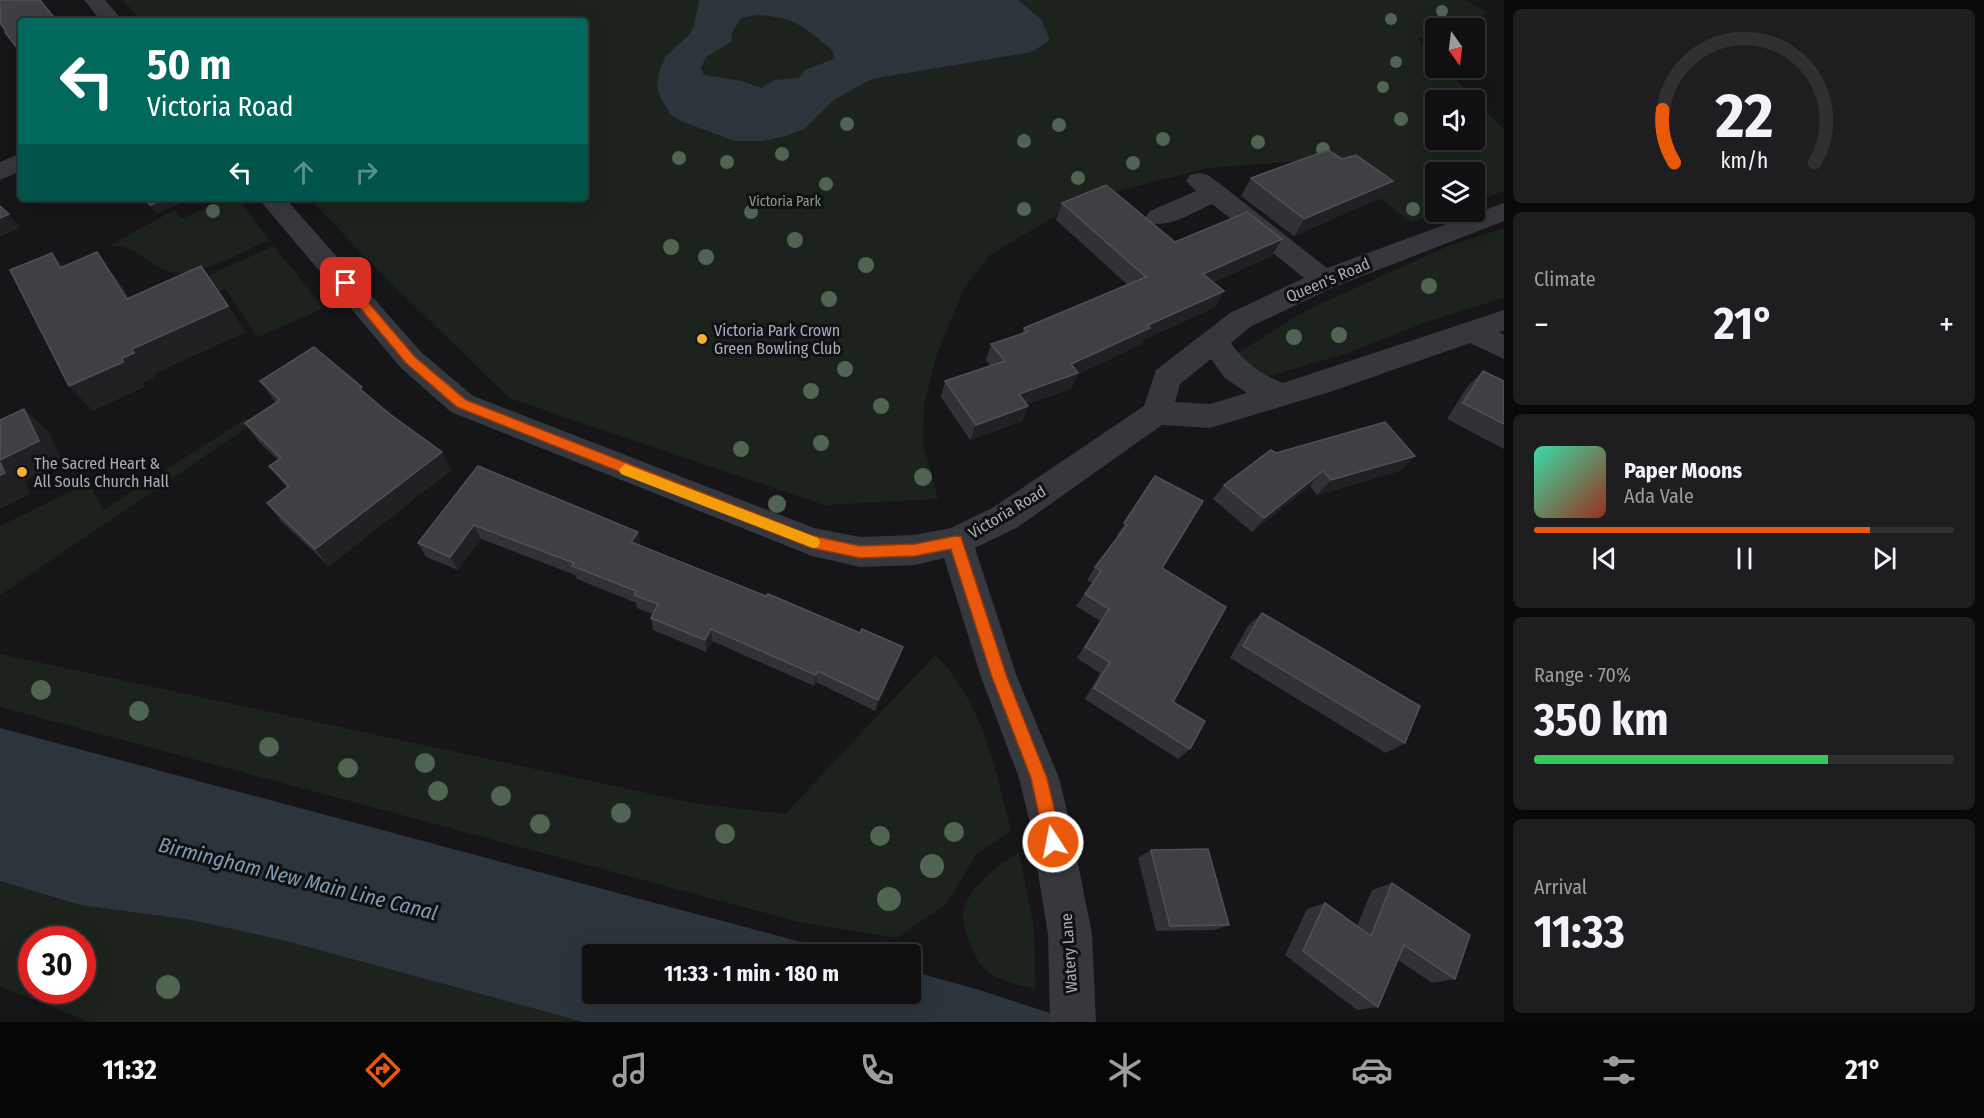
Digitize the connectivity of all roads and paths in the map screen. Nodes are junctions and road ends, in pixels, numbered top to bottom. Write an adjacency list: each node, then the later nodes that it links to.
1 (94, 0): 2 (street)
2 (109, 18)
3 (18, 163): 4 (street)
4 (0, 172)
5 (274, 201): 15 (street, Victoria Road)
6 (1504, 211): 8 (street, Queen's Road)
7 (1159, 217): 8 (street)
8 (1324, 280): 11 (street, Queen's Road)
9 (1504, 320): 10 (street)
10 (1472, 331): 12 (street); 13 (street)
11 (1214, 341): 13 (street); 14 (street, Queen's Road)
12 (1504, 348)
13 (1281, 394): 14 (street)
14 (1157, 413): 15 (street, Victoria Road)
15 (956, 542): 16 (street, Watery Lane)
16 (1073, 1022)

